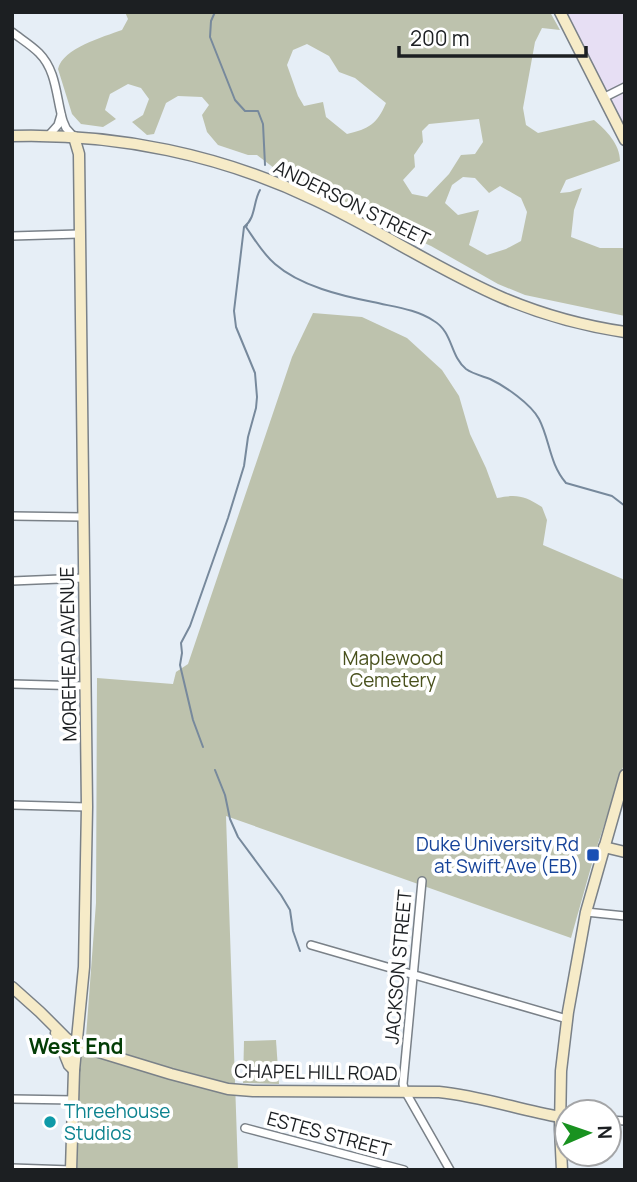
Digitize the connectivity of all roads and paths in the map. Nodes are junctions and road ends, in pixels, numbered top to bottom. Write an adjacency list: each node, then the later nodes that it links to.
1 (560, 12): 4 (street)
2 (12, 32): 5 (street)
3 (625, 87): 4 (street)
4 (603, 98): 9 (street)
5 (61, 114): 7 (street); 8 (street)
6 (12, 135): 7 (street, ANDERSON STREET)
7 (49, 135): 8 (street, ANDERSON STREET)
8 (74, 137): 10 (street, MOREHEAD AVENUE); 12 (street, ANDERSON STREET)
9 (625, 140)
10 (79, 234): 11 (street); 14 (street, MOREHEAD AVENUE)
11 (12, 236)
12 (625, 332)
13 (12, 516): 14 (street)
14 (83, 517): 15 (street, MOREHEAD AVENUE)
15 (84, 578): 16 (street); 18 (street, MOREHEAD AVENUE)
16 (12, 581)
17 (12, 684): 18 (street)
18 (86, 686): 21 (street, MOREHEAD AVENUE)
19 (625, 775): 22 (street)
20 (12, 805): 21 (street)
21 (87, 807): 32 (street, MOREHEAD AVENUE)
22 (604, 847): 23 (street); 25 (street)
23 (625, 852)
24 (422, 881): 28 (street, JACKSON STREET)
25 (586, 912): 26 (street); 30 (street)
26 (625, 916)
27 (311, 945): 28 (street)
28 (412, 976): 30 (street); 34 (street, JACKSON STREET)
29 (12, 988): 31 (street, CHAPEL HILL ROAD)
30 (567, 1019): 35 (street)
31 (50, 1021): 32 (street, CHAPEL HILL ROAD); 33 (street)
32 (76, 1045): 33 (street, MOREHEAD AVENUE); 34 (street, CHAPEL HILL ROAD)
33 (74, 1070): 37 (street, MOREHEAD AVENUE)
34 (405, 1091): 38 (street, CHAPEL HILL ROAD); 43 (street)
35 (563, 1098)
36 (12, 1099): 37 (street)
37 (74, 1101): 41 (street, MOREHEAD AVENUE)
38 (553, 1116)
39 (245, 1128): 42 (street, ESTES STREET)
40 (12, 1168): 41 (street)
41 (71, 1170)
42 (404, 1170)
43 (450, 1170)

